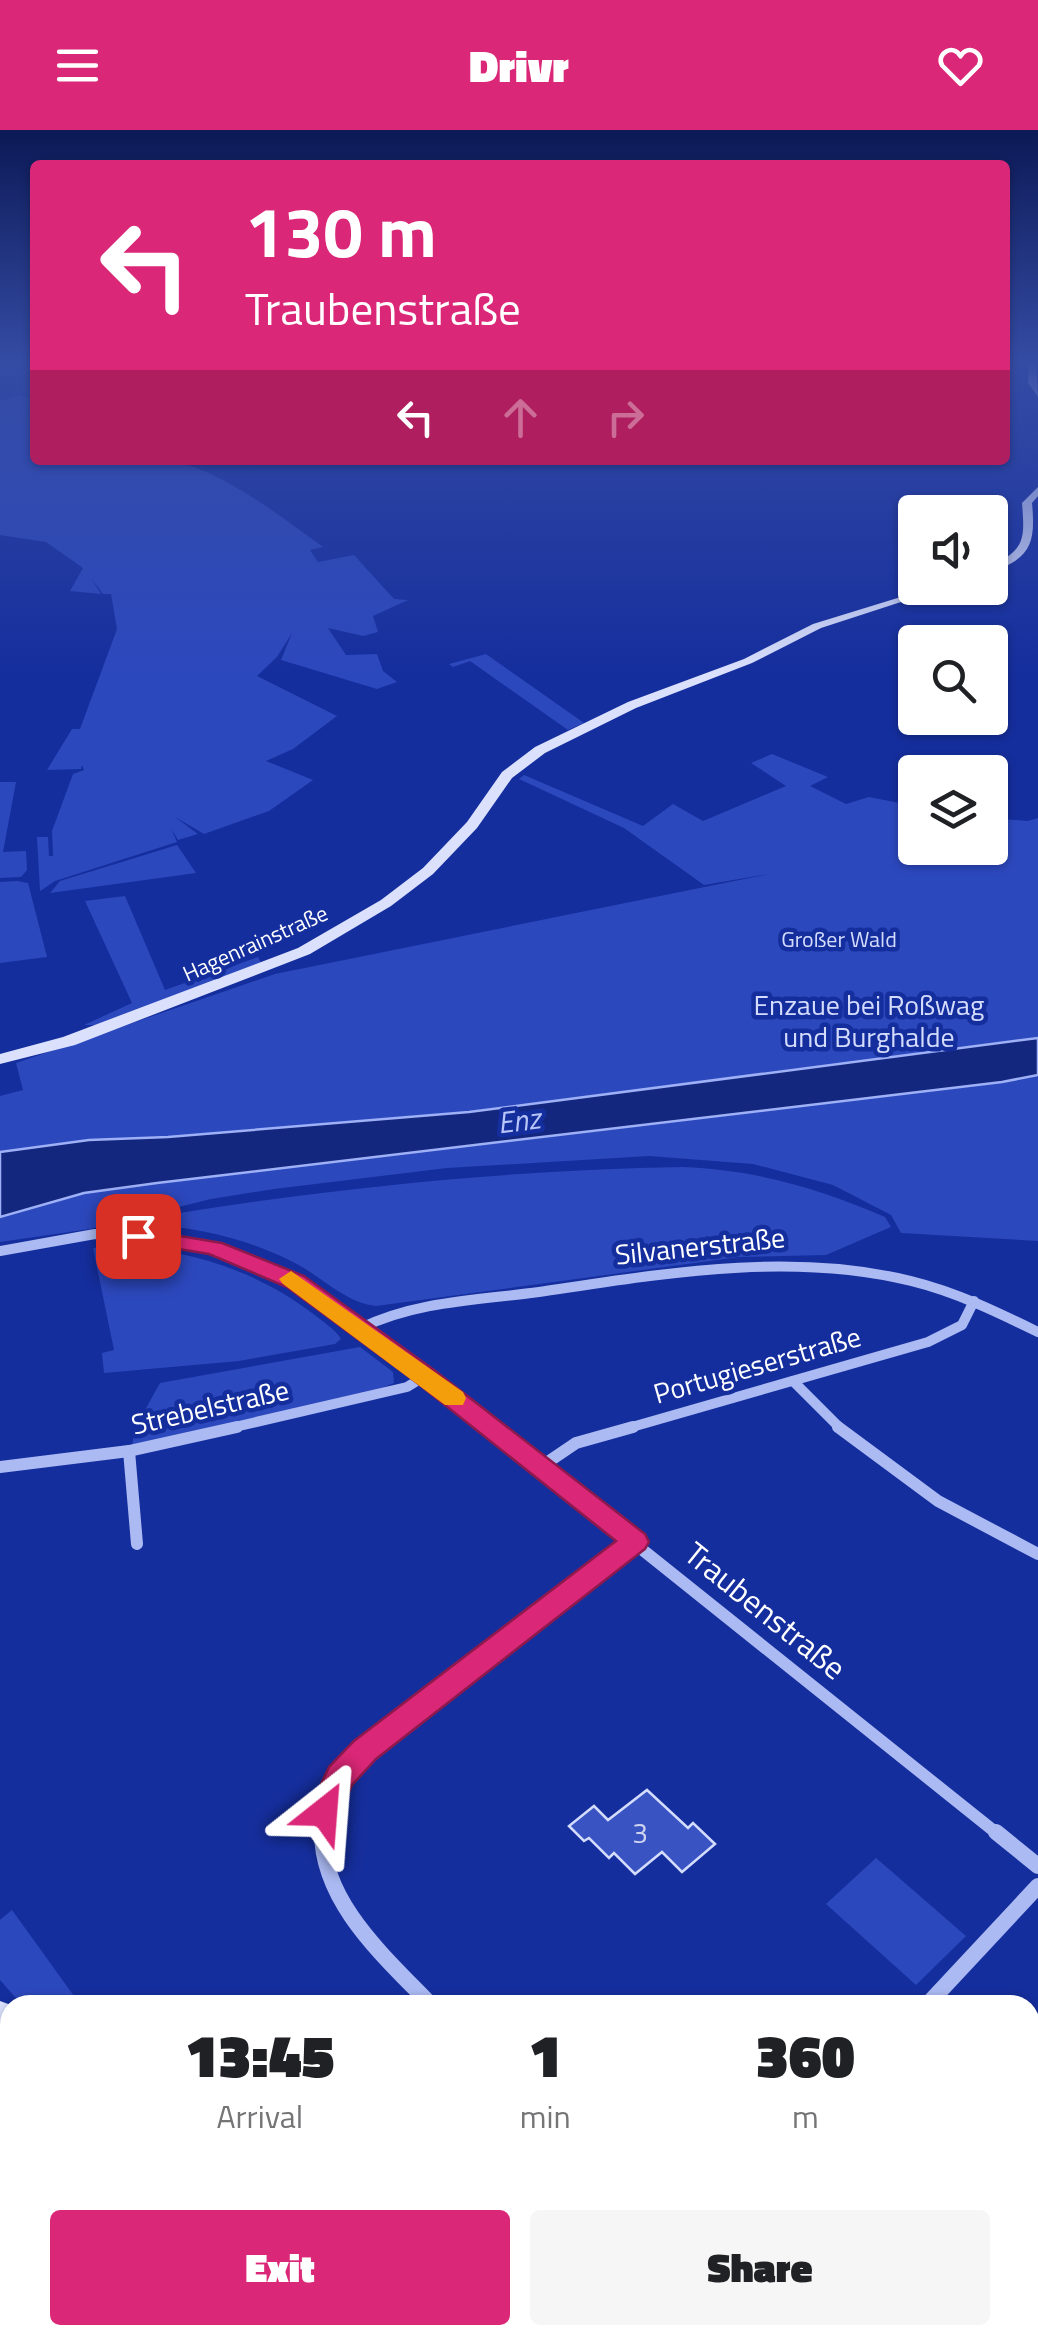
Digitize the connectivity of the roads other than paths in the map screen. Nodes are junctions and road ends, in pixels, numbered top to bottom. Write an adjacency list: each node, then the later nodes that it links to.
1 (1038, 490): 2 (street)
2 (1008, 559)
3 (898, 601): 4 (street, Hagenrainstraße)
4 (0, 1059)
5 (0, 1250): 7 (street, Traubenstraße)
6 (974, 1300): 7 (street, Silvanerstraße); 8 (street, Silvanerstraße); 10 (street, Portugieserstraße)
7 (361, 1328): 9 (street, Traubenstraße)
8 (1038, 1332)
9 (425, 1376): 11 (street, Strebelstraße); 13 (street, Traubenstraße)
10 (794, 1380): 13 (street, Portugieserstraße); 16 (street)
11 (128, 1451): 12 (street, Strebelstraße); 15 (street)
12 (0, 1466)
13 (542, 1466): 14 (street, Traubenstraße)
14 (636, 1542): 17 (street, Traubenstraße); 19 (street)
15 (138, 1544)
16 (1038, 1554)
17 (1038, 1866)
18 (1038, 1886): 20 (street)
19 (422, 1995)
20 (937, 1995)

